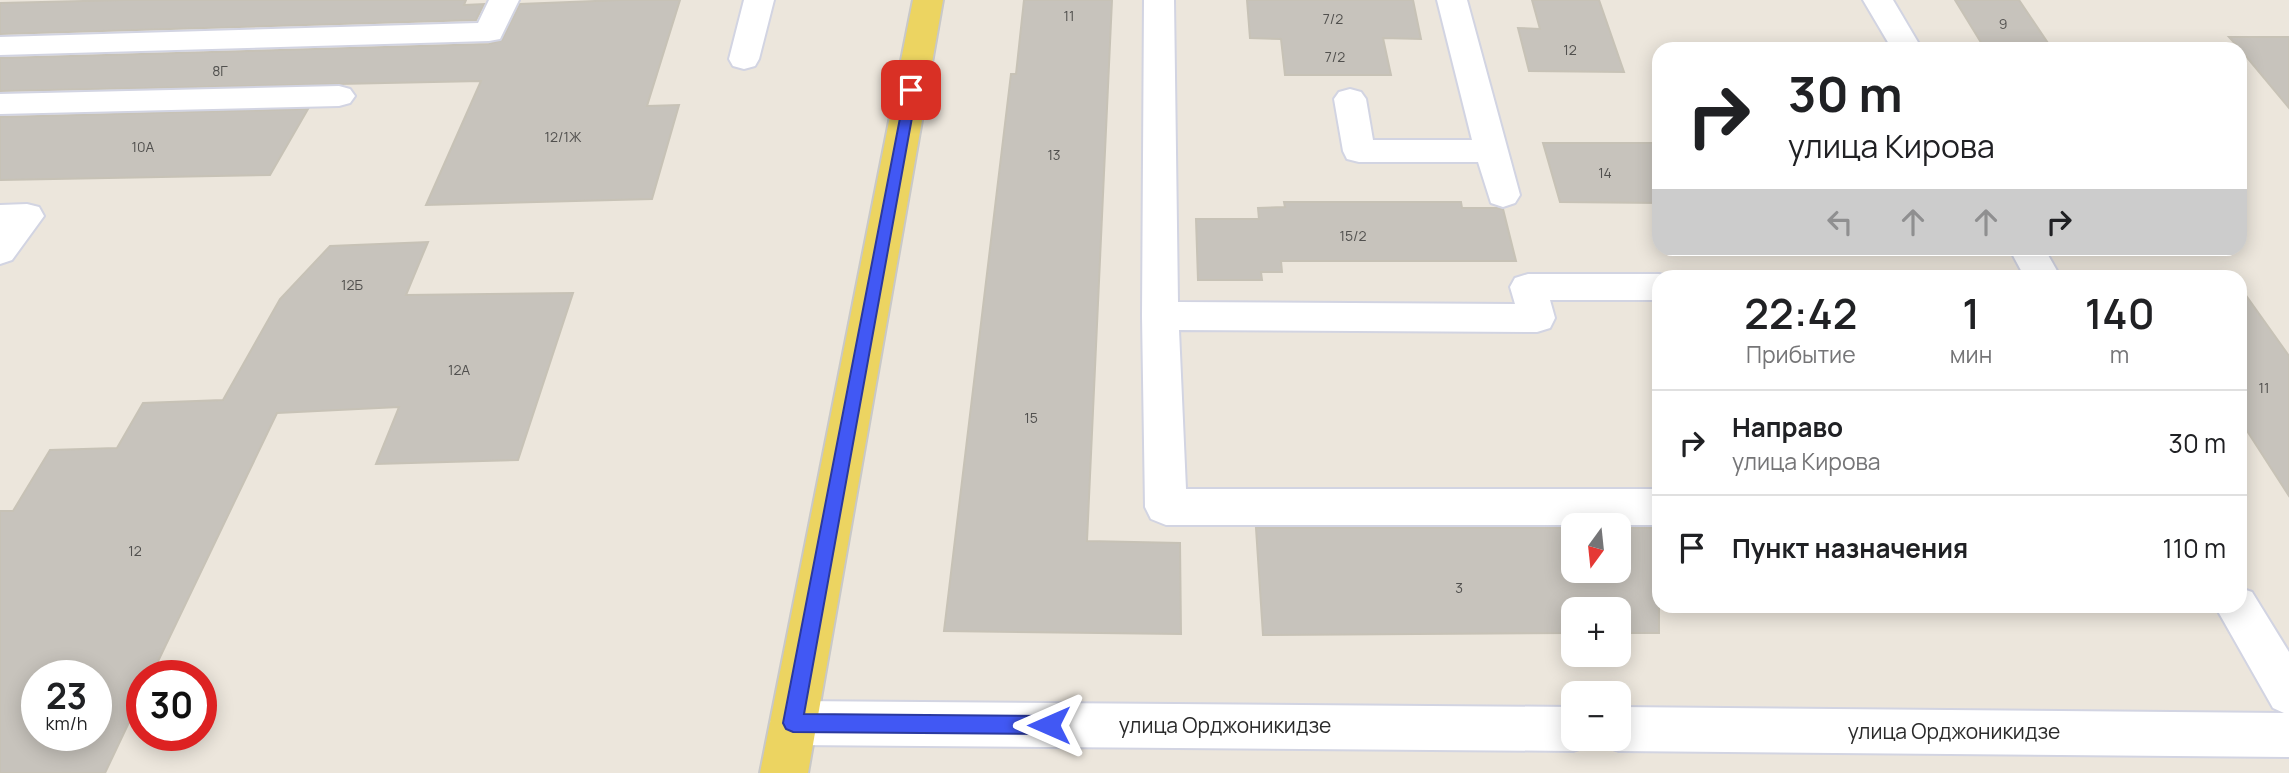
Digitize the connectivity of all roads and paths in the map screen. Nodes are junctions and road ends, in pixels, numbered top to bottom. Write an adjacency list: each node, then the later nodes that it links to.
1 (503, 0): 8 (street)
2 (759, 0): 9 (street)
3 (928, 0): 22 (main road)
4 (1159, 0): 18 (street)
5 (1452, 0): 13 (street)
6 (1878, 0): 7 (street)
7 (1903, 42)
8 (0, 46)
9 (744, 60)
10 (339, 96): 12 (street)
11 (1350, 99): 13 (street)
12 (0, 104)
13 (1490, 152): 14 (street)
14 (1503, 195)
15 (0, 217): 16 (street)
16 (0, 251)
17 (1652, 287): 18 (street)
18 (1160, 316): 19 (street)
19 (1652, 507)
20 (2241, 613): 21 (street)
21 (2289, 693)
22 (793, 723): 23 (street, улица Орджоникидзе); 26 (main road)
23 (1561, 729)
24 (1631, 729): 25 (street, улица Орджоникидзе)
25 (2289, 735)
26 (784, 773)

